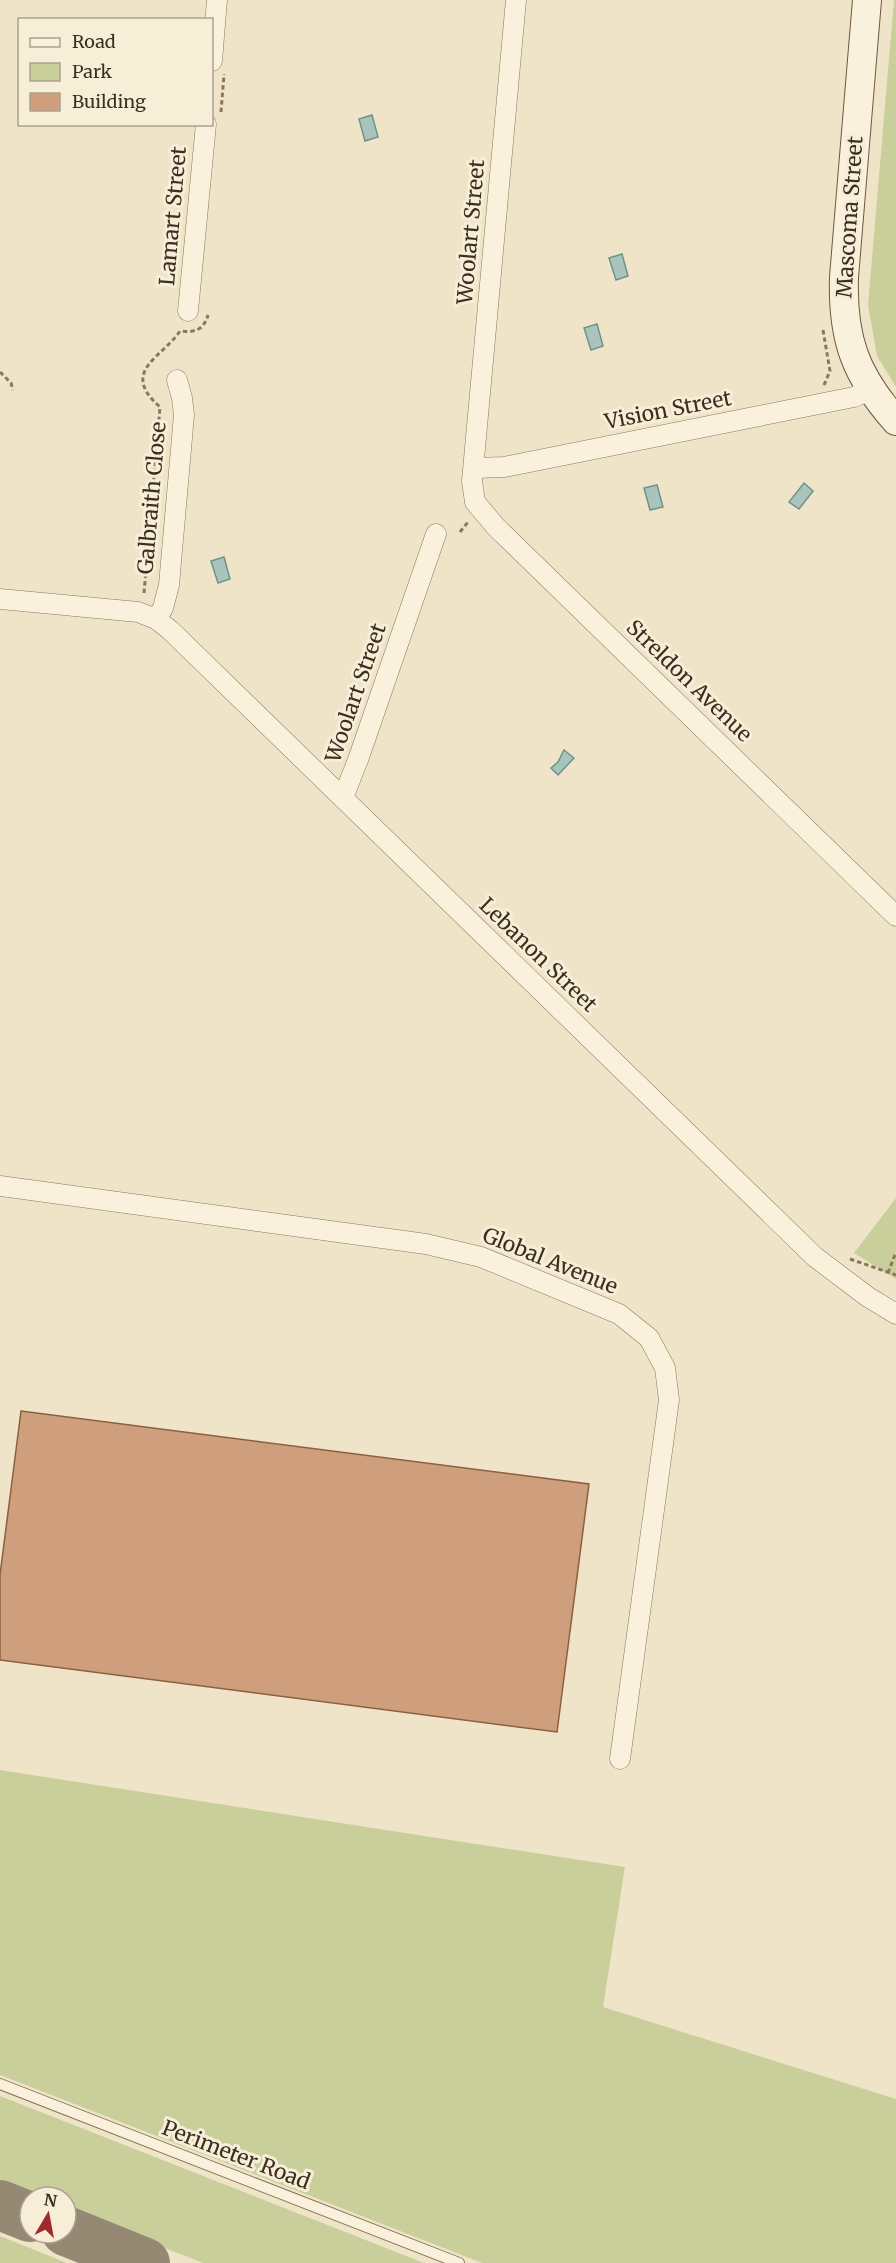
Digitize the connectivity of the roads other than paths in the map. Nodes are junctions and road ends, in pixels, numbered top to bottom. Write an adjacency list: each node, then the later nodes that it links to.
1 (217, 0): 4 (street)
2 (516, 0): 10 (street, Woolart Street)
3 (867, 0): 8 (main road, Mascoma Street)
4 (213, 49)
5 (206, 126): 6 (street, Lamart Street)
6 (188, 311)
7 (177, 380): 13 (street, Galbraith Close)
8 (870, 390): 9 (main road, Mascoma Street); 10 (street, Vision Street)
9 (896, 421)
10 (474, 468): 15 (street, Streldon Avenue)
11 (436, 534): 14 (street, Woolart Street)
12 (0, 599): 13 (street)
13 (156, 619): 14 (street, Lebanon Street)
14 (343, 798): 17 (street, Lebanon Street)
15 (896, 916)
16 (0, 1186): 18 (street, Global Avenue)
17 (896, 1314)
18 (620, 1759)
19 (0, 2084): 20 (lane, Perimeter Road)
20 (459, 2263)

